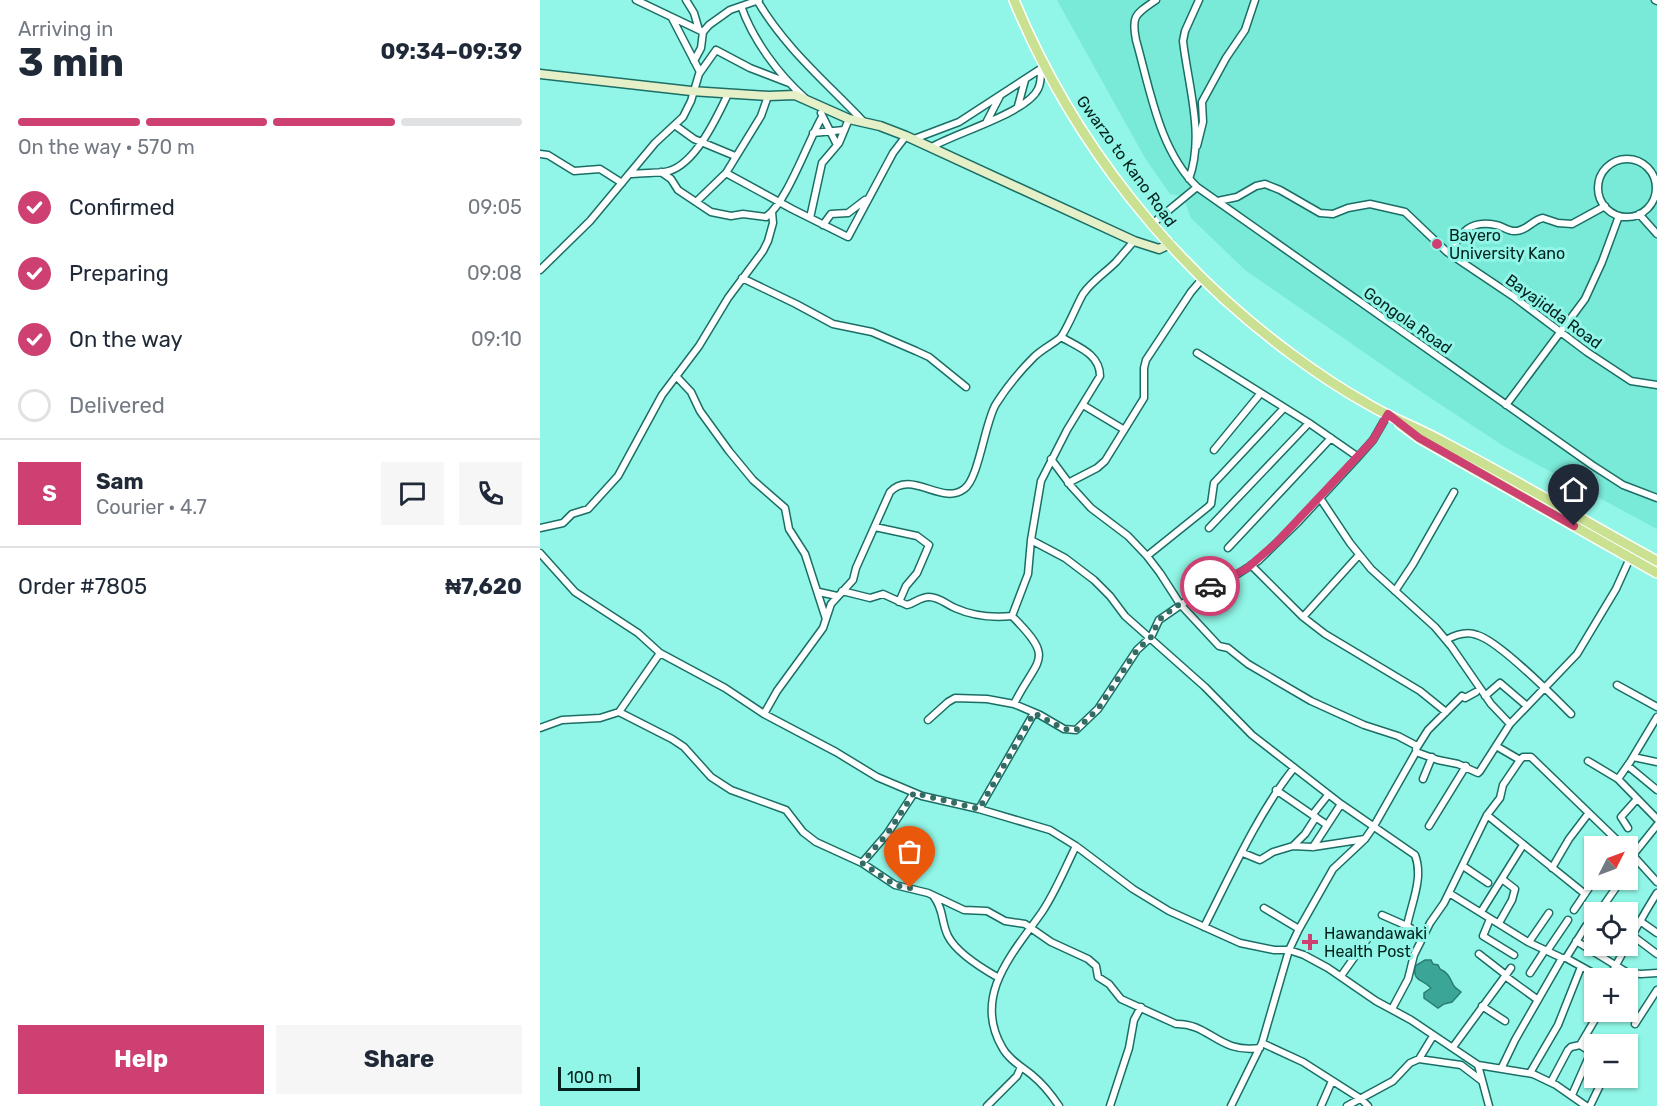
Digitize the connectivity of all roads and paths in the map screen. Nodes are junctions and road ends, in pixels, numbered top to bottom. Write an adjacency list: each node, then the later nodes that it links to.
1 (636, 0): 9 (street)
2 (686, 0): 10 (street)
3 (758, 0): 8 (street); 27 (street)
4 (1014, 0): 12 (main road, Gwarzo to Kano Road)
5 (1198, 0): 36 (street)
6 (1255, 0): 36 (street)
7 (1152, 2): 44 (street, Gongola Road)
8 (746, 3): 10 (street); 16 (street)
9 (672, 17): 10 (street); 11 (street)
10 (701, 31): 11 (street)
11 (694, 61): 13 (street)
12 (1043, 69): 15 (street); 23 (street); 57 (main road, Gwarzo to Kano Road)
13 (700, 72): 16 (street); 17 (street)
14 (540, 74): 17 (street)
15 (1025, 80): 19 (street); 23 (street)
16 (789, 83): 21 (street)
17 (694, 91): 18 (street); 28 (street)
18 (728, 94): 20 (street); 33 (street)
19 (1000, 95): 26 (street); 32 (street)
20 (768, 96): 21 (street); 38 (street)
21 (808, 100): 22 (street)
22 (817, 104): 24 (street); 25 (street)
23 (1018, 107): 26 (street)
24 (822, 117): 30 (street); 31 (street)
25 (849, 119): 27 (street); 29 (street)
26 (987, 121): 35 (street)
27 (863, 122): 32 (street)
28 (676, 126): 33 (street); 39 (street)
29 (844, 130): 30 (street); 34 (street)
30 (830, 131): 31 (street); 34 (street)
31 (813, 133): 51 (street)
32 (910, 137): 35 (street); 47 (street)
33 (701, 142): 38 (street); 41 (street)
34 (837, 145): 56 (street)
35 (932, 147): 60 (street)
36 (1196, 147): 44 (street)
37 (540, 154): 45 (street)
38 (735, 156): 42 (street)
39 (640, 164): 40 (street); 43 (street)
40 (650, 171): 41 (street); 43 (street)
41 (661, 172): 50 (street)
42 (726, 173): 50 (street); 51 (street)
43 (632, 174): 45 (street)
44 (1189, 179): 46 (street, Gongola Road)
45 (622, 183): 63 (street)
46 (1197, 187): 49 (street, Gongola Road); 57 (street)
47 (870, 195): 58 (street); 58 (street)
48 (1656, 200): 52 (street); 54 (street)
49 (1218, 201): 62 (street, Bayajidda Road); 74 (street, Gongola Road)
50 (696, 202): 53 (street)
51 (779, 202): 53 (street); 56 (street)
52 (1605, 206): 55 (street); 62 (street)
53 (772, 212): 64 (street)
54 (1639, 214): 55 (street); 59 (street)
55 (1619, 216): 66 (street)
56 (810, 218): 58 (street)
57 (1152, 224): 61 (main road, Gwarzo to Kano Road)
58 (823, 225)
59 (1657, 234)
60 (1134, 241): 61 (street); 67 (street)
61 (1170, 244): 65 (main road, Gwarzo to Kano Road)
62 (1450, 254): 66 (street, Bayajidda Road)
63 (540, 270)
64 (742, 278): 69 (street); 71 (street)
65 (1203, 278): 76 (main road, Gwarzo to Kano Road); 78 (street)
66 (1560, 333): 70 (street, Bayajidda Road); 74 (street)
67 (1061, 337): 73 (street); 87 (street)
68 (1197, 353): 72 (street)
69 (676, 376): 88 (street); 101 (street)
70 (1657, 385)
71 (966, 387)
72 (1260, 394): 75 (street); 80 (street)
73 (1083, 405): 78 (street); 82 (street)
74 (1506, 405): 86 (street, Gongola Road)
75 (1284, 408): 77 (street); 94 (street)
76 (1391, 416): 81 (street); 95 (main road); 96 (main road)
77 (1309, 423): 79 (street); 89 (street)
78 (1123, 429): 83 (street)
79 (1331, 438): 81 (street); 91 (street)
80 (1214, 450)
81 (1358, 457): 85 (street)
82 (1051, 459): 83 (street); 90 (street)
83 (1068, 483): 94 (street)
84 (1454, 492): 100 (street)
85 (1320, 498): 93 (street); 97 (street)
86 (1657, 498)
87 (875, 527): 99 (street); 103 (street)
88 (540, 528)
89 (1209, 528)
90 (1031, 540): 105 (street); 108 (street)
91 (1228, 548)
92 (540, 553): 110 (street)
93 (1359, 555): 100 (street); 106 (street)
94 (1147, 556): 104 (street)
95 (1630, 558): 98 (main road); 112 (street)
96 (1657, 561)
97 (1251, 565): 104 (street); 106 (street)
98 (1657, 573)
99 (843, 591): 102 (street); 103 (street)
100 (1395, 591): 109 (street)
101 (819, 592): 102 (street); 107 (street)
102 (837, 596): 107 (street)
103 (899, 602): 105 (street)
104 (1180, 604): 108 (street); 128 (street)
105 (1012, 616): 115 (street)
106 (1303, 617): 119 (street)
107 (826, 620): 121 (street)
108 (1151, 637): 120 (street); 136 (street)
109 (1446, 640): 112 (street); 114 (street)
110 (660, 653): 118 (street); 121 (street)
111 (1617, 684): 117 (street)
112 (1546, 688): 116 (street); 122 (street)
113 (1476, 692): 119 (street)
114 (1485, 696): 116 (street); 125 (street)
115 (1014, 704): 120 (street); 124 (street)
116 (1527, 706): 125 (street)
117 (1657, 707)
118 (619, 712): 126 (street); 163 (street)
119 (1446, 712): 128 (street)
120 (1034, 713): 145 (street)
121 (764, 714): 141 (street)
122 (1571, 714)
123 (1657, 717): 130 (street)
124 (928, 720)
125 (1510, 724): 127 (street)
126 (540, 728)
127 (1496, 746): 131 (street); 134 (street)
128 (1416, 749): 129 (street); 151 (street)
129 (1432, 757): 134 (street); 137 (street)
130 (1634, 757): 133 (street); 135 (street)
131 (1520, 760): 146 (street); 147 (street)
132 (1588, 761): 138 (street)
133 (1657, 762)
134 (1466, 766): 152 (street)
135 (1628, 766): 138 (street); 140 (street)
136 (1294, 768): 139 (street); 142 (street)
137 (1423, 778)
138 (1618, 779): 143 (street)
139 (1276, 790): 148 (street); 161 (street)
140 (1657, 790)
141 (914, 793): 145 (street); 163 (street)
142 (1328, 795): 144 (street); 148 (street)
143 (1637, 799): 149 (street); 153 (street)
144 (1341, 804): 150 (street); 151 (street)
145 (979, 809): 158 (street)
146 (1588, 814): 154 (street); 165 (street)
147 (1487, 815): 157 (street); 164 (street)
148 (1315, 816): 150 (street); 159 (street)
149 (1657, 820): 156 (street)
150 (1327, 825): 160 (street)
151 (1374, 826): 155 (street); 184 (street)
152 (1429, 826)
153 (1628, 828)
154 (1611, 836)
155 (1365, 839): 160 (street); 187 (street)
156 (1638, 843)
157 (1523, 845): 165 (street); 166 (street)
158 (1076, 846): 185 (street); 186 (street)
159 (1293, 846): 160 (street); 161 (street)
160 (1313, 847)
161 (1243, 853): 186 (street)
162 (1638, 861): 167 (street)
163 (862, 863): 173 (street)
164 (1463, 866): 168 (street); 170 (street)
165 (1551, 868): 172 (street)
166 (1502, 879): 176 (street); 182 (street)
167 (1657, 882)
168 (1488, 883)
169 (1588, 890): 172 (street)
170 (1449, 893): 176 (street); 190 (street)
171 (1657, 893): 181 (street)
172 (1585, 894): 175 (street)
173 (933, 896): 185 (street); 213 (street)
174 (1264, 908): 187 (street)
175 (1574, 910)
176 (1481, 912): 179 (street)
177 (1549, 913): 194 (street)
178 (1382, 915): 184 (street)
179 (1490, 919): 182 (street); 199 (street)
180 (1568, 920): 196 (street)
181 (1640, 921): 183 (street); 188 (street)
182 (1499, 923): 194 (street)
183 (1638, 925)
184 (1407, 926): 190 (street)
185 (1030, 927): 213 (street); 217 (street)
186 (1204, 927): 195 (street)
187 (1299, 929): 195 (street)
188 (1656, 931)
189 (1584, 932): 193 (street)
190 (1424, 936): 218 (street)
191 (1638, 937): 198 (street)
192 (1368, 938): 211 (street)
193 (1576, 940): 201 (street); 202 (street)
194 (1529, 942): 196 (street)
195 (1289, 950): 211 (street); 223 (street)
196 (1546, 950): 201 (street); 208 (street)
197 (1479, 954): 212 (street)
198 (1657, 954)
199 (1514, 955)
200 (1621, 956): 202 (street)
201 (1564, 958): 203 (street); 215 (street)
202 (1616, 965): 205 (street); 206 (street)
203 (1581, 967): 207 (street); 232 (street)
204 (1511, 968): 212 (street)
205 (1614, 968)
206 (1619, 968)
207 (1584, 969)
208 (1530, 973)
209 (1657, 973): 210 (street)
210 (1638, 974)
211 (1341, 976): 218 (street)
212 (1505, 976): 215 (street); 216 (street)
213 (999, 978): 230 (street)
214 (1657, 990): 221 (street)
215 (1538, 1000): 231 (street)
216 (1482, 1006): 219 (street); 225 (street)
217 (1141, 1007): 223 (street); 241 (street)
218 (1392, 1010): 222 (street)
219 (1505, 1021)
220 (1594, 1022): 224 (street)
221 (1635, 1024)
222 (1433, 1036): 225 (street); 226 (street)
223 (1261, 1045): 233 (street); 242 (street)
224 (1580, 1045): 235 (street); 237 (street)
225 (1453, 1047): 227 (street)
226 (1419, 1059): 228 (street); 238 (street)
227 (1471, 1059): 228 (street); 229 (street)
228 (1461, 1065): 234 (street)
229 (1478, 1065): 231 (street); 234 (street)
230 (1021, 1067): 239 (street); 240 (street)
231 (1502, 1067): 232 (street)
232 (1530, 1073): 235 (street)
233 (1332, 1081): 238 (street); 243 (street)
234 (1482, 1081): 246 (street)
235 (1551, 1082): 237 (street)
236 (1598, 1088): 247 (street)
237 (1572, 1095): 247 (street)
238 (1361, 1099): 244 (street); 245 (street)
239 (987, 1106)
240 (1059, 1106)
241 (1110, 1106)
242 (1231, 1106)
243 (1322, 1106)
244 (1347, 1106)
245 (1368, 1106)
246 (1489, 1106)
247 (1588, 1106)

